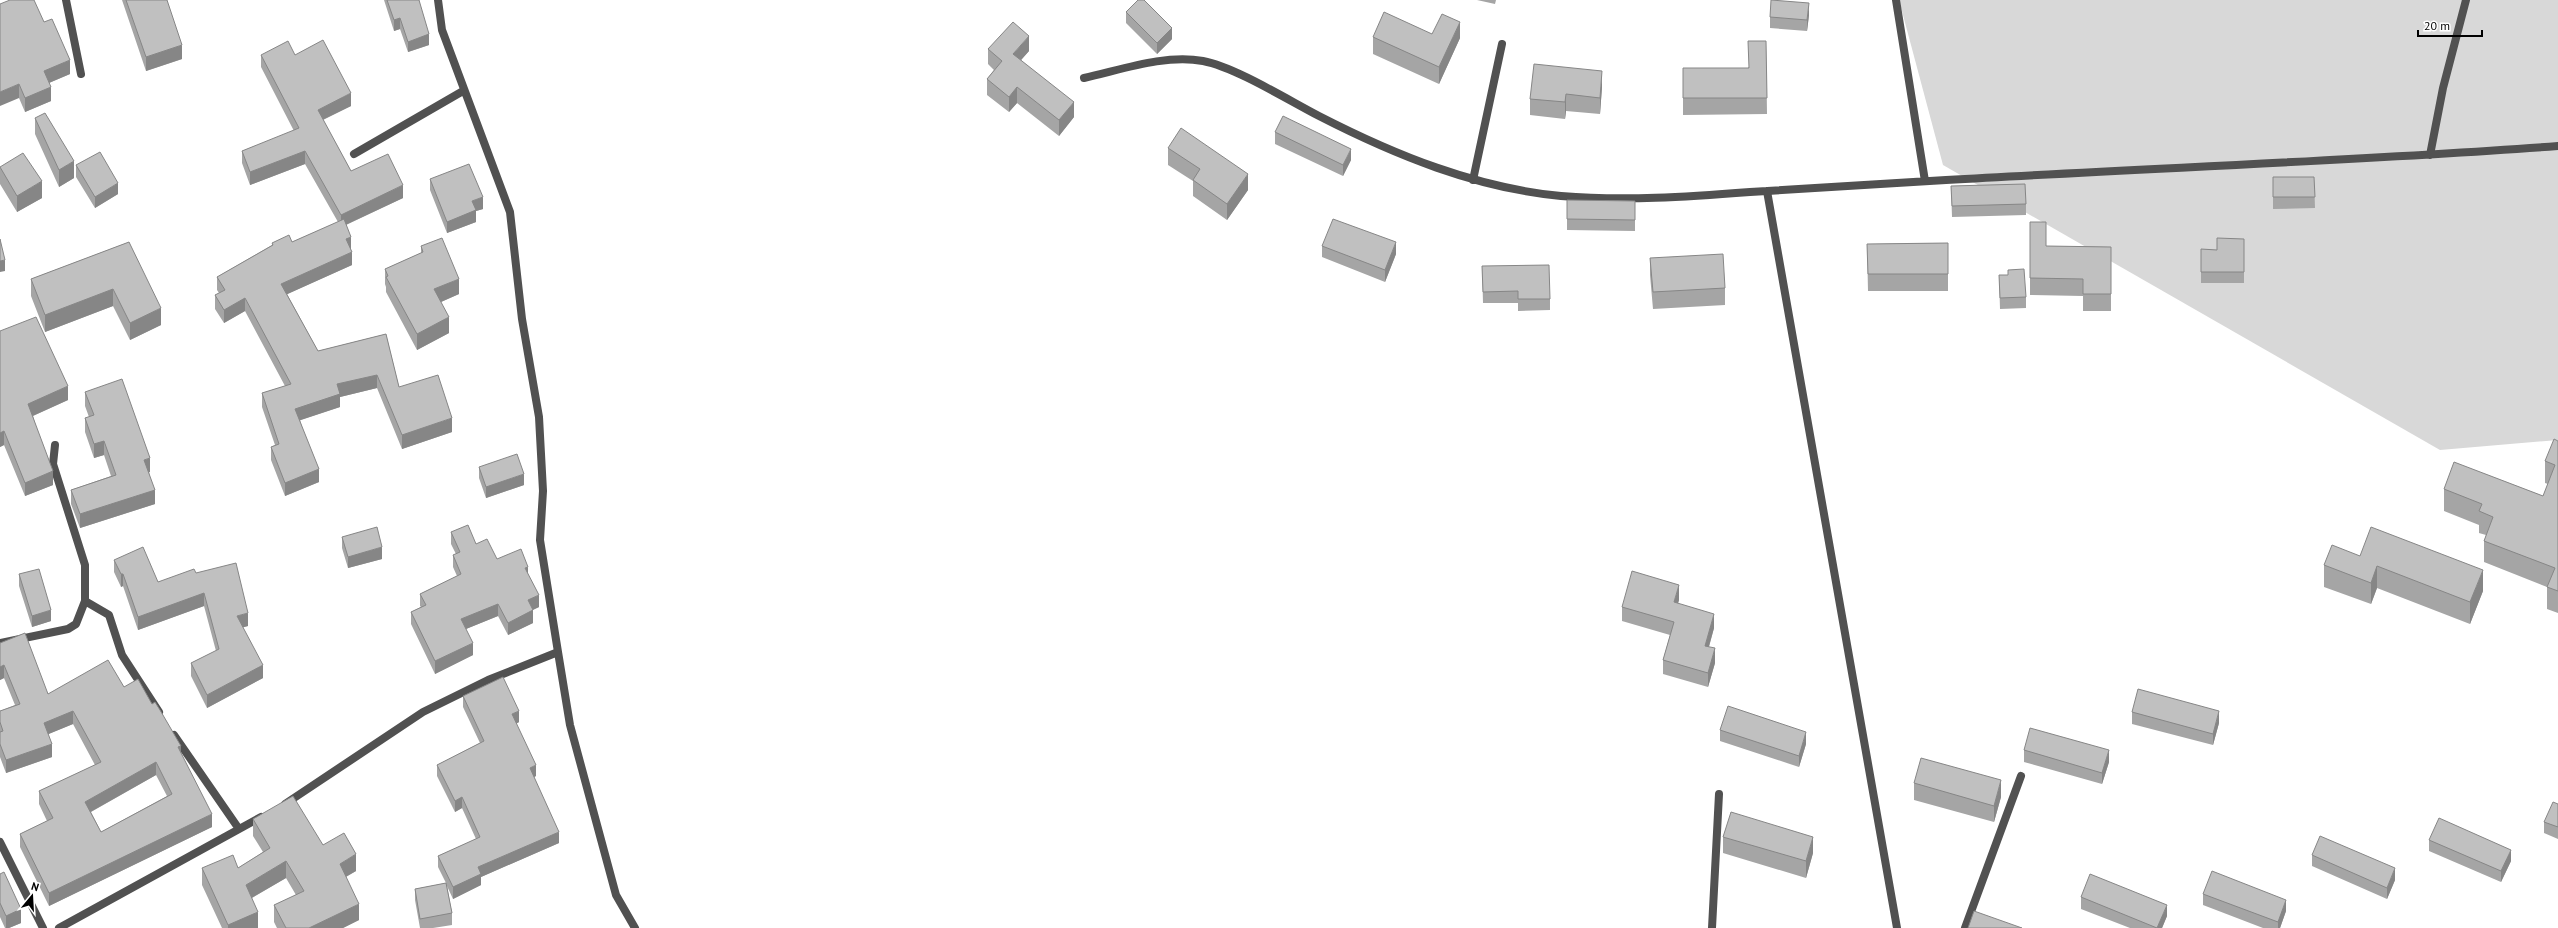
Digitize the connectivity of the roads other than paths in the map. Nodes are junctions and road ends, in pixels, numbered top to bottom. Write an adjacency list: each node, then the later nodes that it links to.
1 (66, 0): 6 (street)
2 (438, 0): 8 (street)
3 (1896, 0): 13 (street)
4 (2466, 0): 11 (street)
5 (1502, 44): 12 (street)
6 (81, 74)
7 (1084, 78): 12 (street)
8 (463, 91): 10 (street); 18 (street)
9 (2558, 146): 11 (street)
10 (354, 154)
11 (2430, 155): 13 (street)
12 (1473, 180): 14 (street)
13 (1925, 181): 14 (street)
14 (1767, 191): 27 (street)
15 (54, 445): 16 (street)
16 (85, 602): 17 (street); 21 (street)
17 (0, 643)
18 (558, 652): 21 (street); 25 (street)
19 (2021, 776): 28 (street)
20 (1720, 794): 26 (street)
21 (239, 829): 24 (street)
22 (0, 842): 23 (street)
23 (43, 928)
24 (59, 928)
25 (635, 928)
26 (1712, 928)
27 (1897, 928)
28 (1965, 928)

